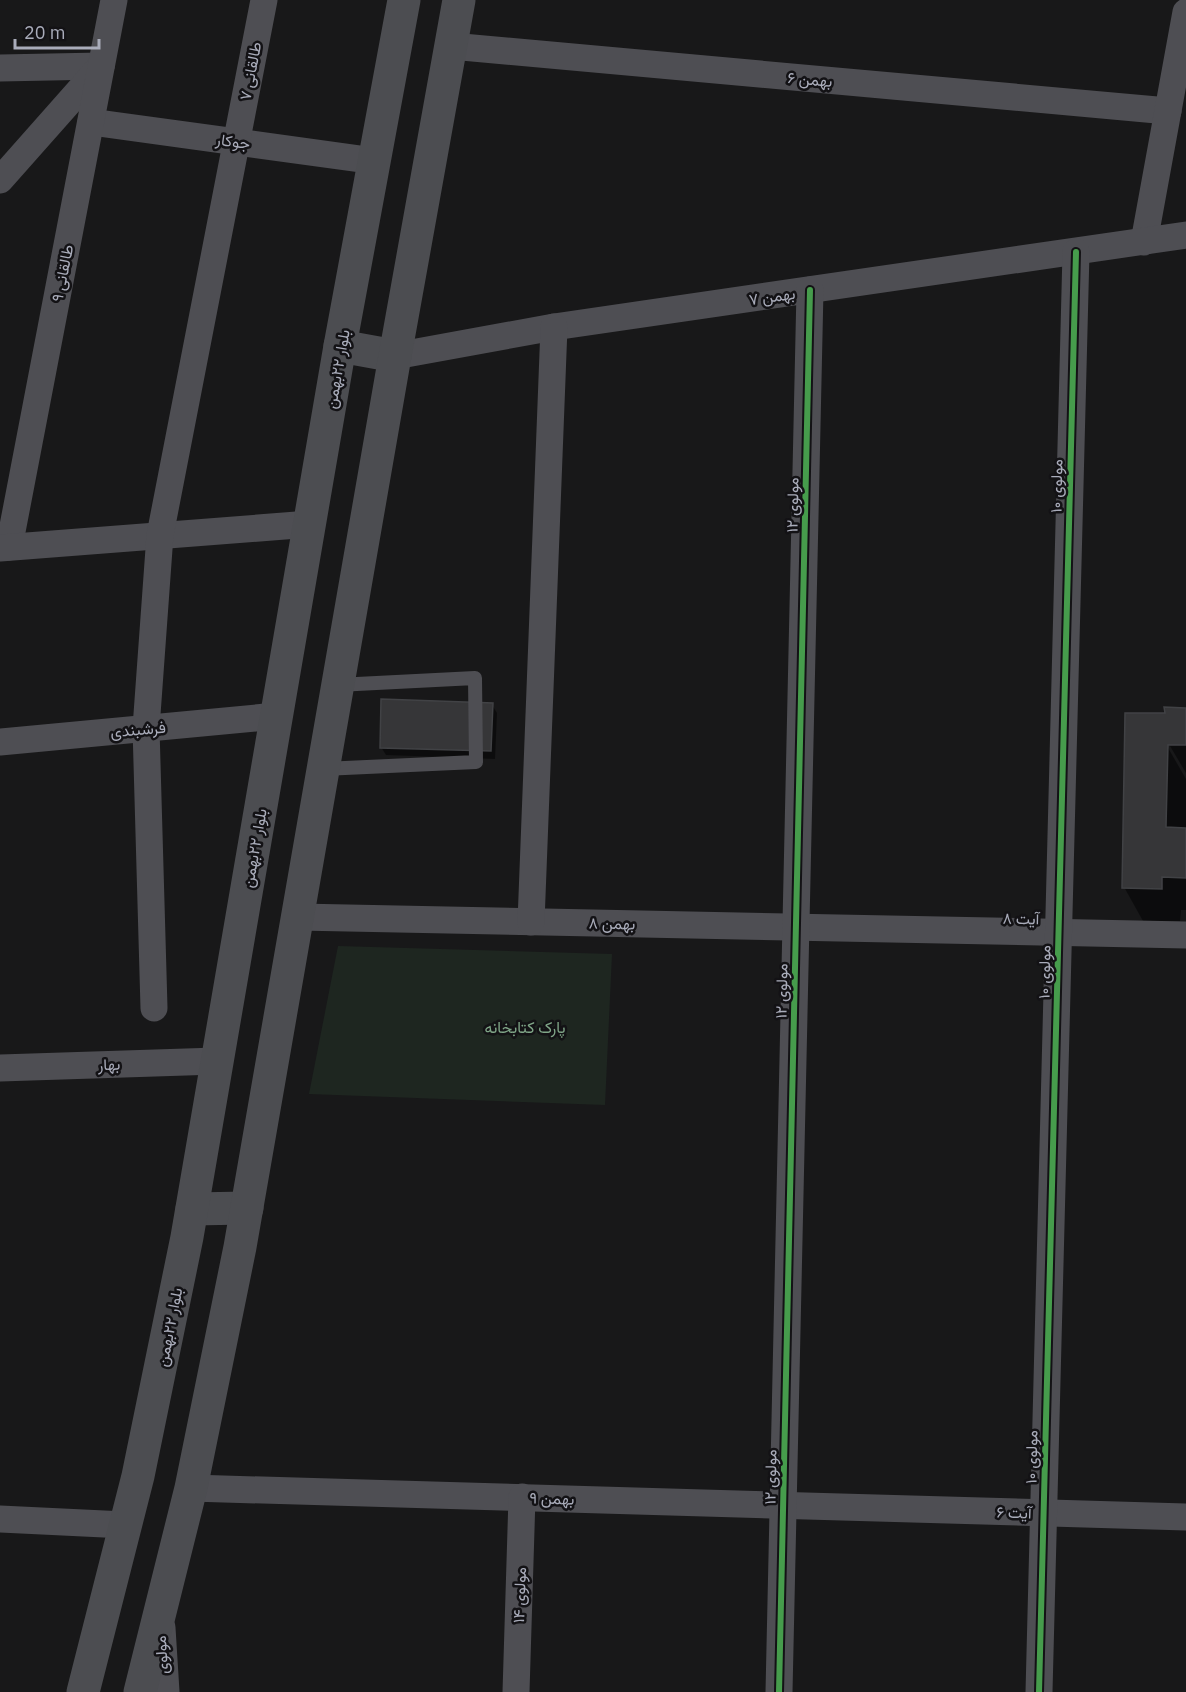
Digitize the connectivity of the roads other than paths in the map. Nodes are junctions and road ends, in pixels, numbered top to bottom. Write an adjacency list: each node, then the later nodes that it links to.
1 (114, 0): 7 (street, طالقانی ۹)
2 (264, 0): 11 (street, طالقانی ۷)
3 (404, 0): 12 (main road, بلوار ۲۲بهمن)
4 (459, 0): 6 (main road)
5 (1186, 12): 9 (street)
6 (451, 46): 9 (street, بهمن ۶); 20 (main road)
7 (101, 66): 8 (street); 10 (street, طالقانی ۹); 13 (street)
8 (0, 68)
9 (1168, 111): 15 (street)
10 (91, 122): 11 (street, جوکار); 23 (street, طالقانی ۹)
11 (237, 142): 12 (street, جوکار); 22 (street, طالقانی ۷)
12 (375, 161): 19 (main road, بلوار ۲۲بهمن)
13 (0, 180)
14 (1186, 235): 15 (street, بهمن ۷)
15 (1144, 242): 16 (street, بهمن ۷)
16 (1076, 252): 17 (street, بهمن ۷); 33 (street, مولوی ۱۰)
17 (810, 290): 18 (street, بهمن ۷); 31 (street, مولوی ۱۲)
18 (554, 327): 20 (street, بهمن ۷); 30 (street)
19 (340, 346): 20 (main road); 21 (main road, بلوار ۲۲بهمن)
20 (394, 356): 24 (main road)
21 (310, 524): 22 (street); 25 (main road, بلوار ۲۲بهمن)
22 (160, 535): 23 (street); 26 (street, طالقانی ۷)
23 (5, 547)
24 (337, 685): 28 (main road); 28 (lane)
25 (277, 716): 26 (street, فرشبندی); 36 (main road, بلوار ۲۲بهمن)
26 (146, 728): 27 (street, فرشبندی); 35 (street, طالقانی ۷)
27 (0, 742)
28 (323, 769): 29 (main road)
29 (298, 917): 30 (street, بهمن ۸); 38 (main road)
30 (531, 922): 31 (street, بهمن ۸)
31 (796, 927): 32 (street, بهمن ۸); 42 (street, مولوی ۱۲)
32 (927, 930): 33 (street, آیت ۸)
33 (1058, 932): 34 (street, آیت ۸); 44 (street, مولوی ۱۰)
34 (1186, 935)
35 (154, 1008)
36 (217, 1060): 37 (street, بهار); 39 (main road, بلوار ۲۲بهمن)
37 (0, 1068)
38 (247, 1208): 39 (main road); 40 (main road)
39 (192, 1209): 47 (main road, بلوار ۲۲بهمن)
40 (191, 1488): 41 (street, بهمن ۹); 48 (main road)
41 (522, 1497): 42 (street, بهمن ۹); 52 (street, مولوی ۱۴)
42 (783, 1505): 43 (street, بهمن ۹); 53 (street, مولوی ۱۲)
43 (913, 1509): 44 (street, آیت ۶)
44 (1043, 1513): 45 (street, آیت ۶); 54 (street, مولوی ۱۰)
45 (1186, 1517)
46 (0, 1519): 47 (street)
47 (125, 1525): 49 (main road, بلوار ۲۲بهمن)
48 (158, 1617): 50 (main road); 51 (street, مولوی)
49 (83, 1692)
50 (140, 1692)
51 (163, 1692)
52 (516, 1692)
53 (779, 1692)
54 (1039, 1692)

